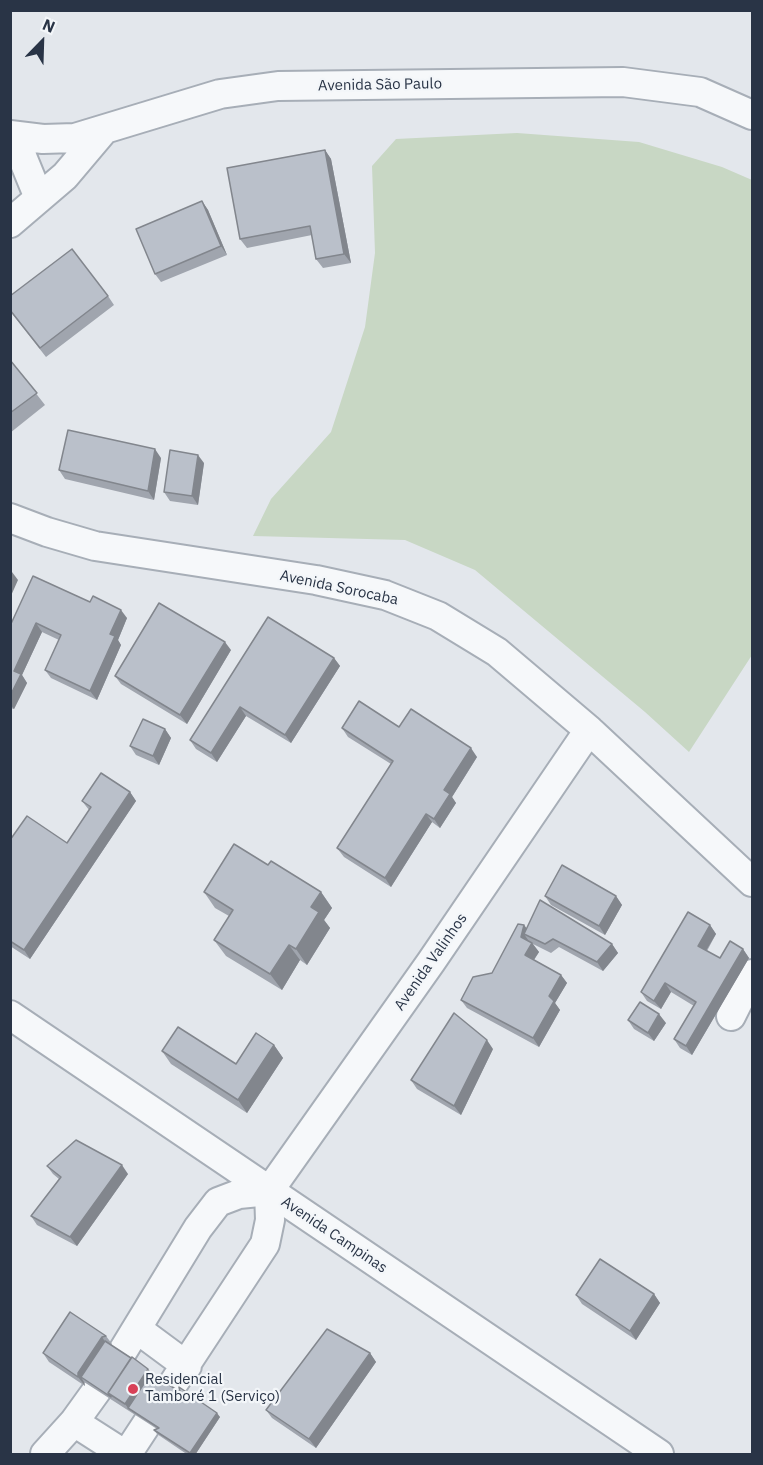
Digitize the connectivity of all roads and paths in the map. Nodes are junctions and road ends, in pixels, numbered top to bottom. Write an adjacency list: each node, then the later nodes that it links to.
1 (753, 115): 2 (street, Avenida São Paulo)
2 (103, 131): 3 (street, Avenida São Paulo); 4 (street)
3 (10, 137): 4 (street, Avenida São Paulo)
4 (39, 198): 5 (street)
5 (10, 223)
6 (10, 518): 7 (street, Avenida Sorocaba)
7 (589, 729): 8 (street, Avenida Sorocaba); 12 (street, Avenida Valinhos)
8 (753, 882)
9 (753, 974): 11 (street)
10 (10, 1015): 12 (street, Avenida Campinas)
11 (730, 1016)
12 (269, 1191): 13 (street); 14 (street); 18 (street, Avenida Campinas)
13 (138, 1329): 14 (street); 15 (street)
14 (187, 1366): 17 (street)
15 (74, 1422): 16 (street); 17 (street)
16 (45, 1455)
17 (125, 1455)
18 (659, 1455)

